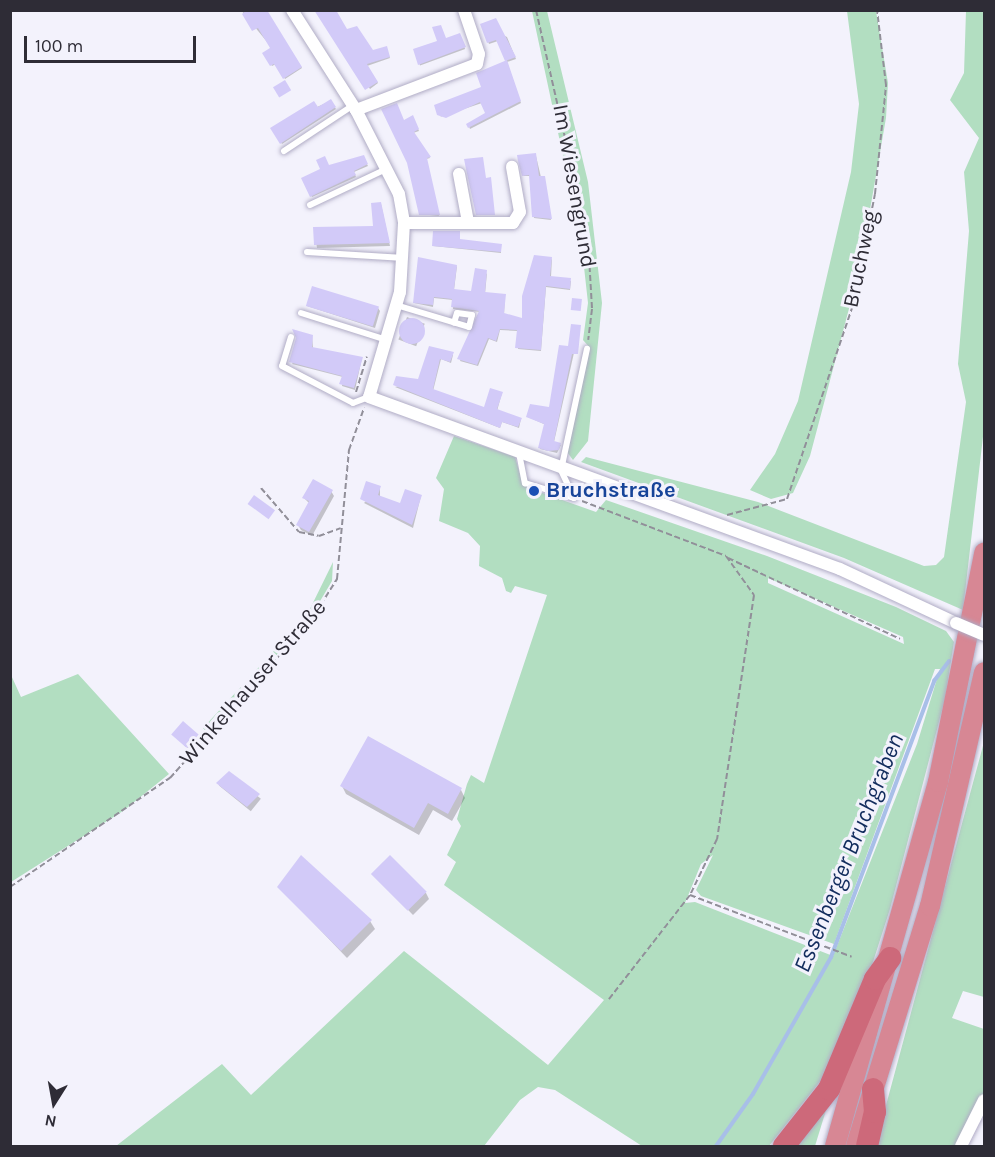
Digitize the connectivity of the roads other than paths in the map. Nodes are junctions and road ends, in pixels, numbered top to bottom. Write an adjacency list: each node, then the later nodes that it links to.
1 (292, 10): 3 (street)
2 (464, 10): 3 (street)
3 (354, 108): 4 (lane); 6 (street)
4 (284, 151)
5 (512, 167): 9 (street)
6 (389, 168): 8 (lane); 10 (street)
7 (459, 174): 9 (street)
8 (310, 205)
9 (468, 222): 10 (street)
10 (404, 223): 12 (street)
11 (307, 252): 12 (lane)
12 (405, 258): 13 (street)
13 (396, 305): 15 (lane); 17 (street)
14 (301, 313): 17 (lane)
15 (454, 323)
16 (291, 337): 19 (lane)
17 (379, 337): 19 (street)
18 (587, 349): 21 (lane)
19 (369, 397): 20 (street)
20 (519, 453): 21 (street); 21 (lane)
21 (561, 470): 23 (street, bridge)
22 (984, 553): 25 (highway)
23 (984, 635)
24 (984, 672): 26 (highway)
25 (890, 957): 28 (highway); 29 (highway)
26 (873, 1089): 30 (highway); 31 (highway)
27 (984, 1100): 32 (street)
28 (784, 1146)
29 (835, 1146)
30 (856, 1146)
31 (867, 1146)
32 (961, 1146)

